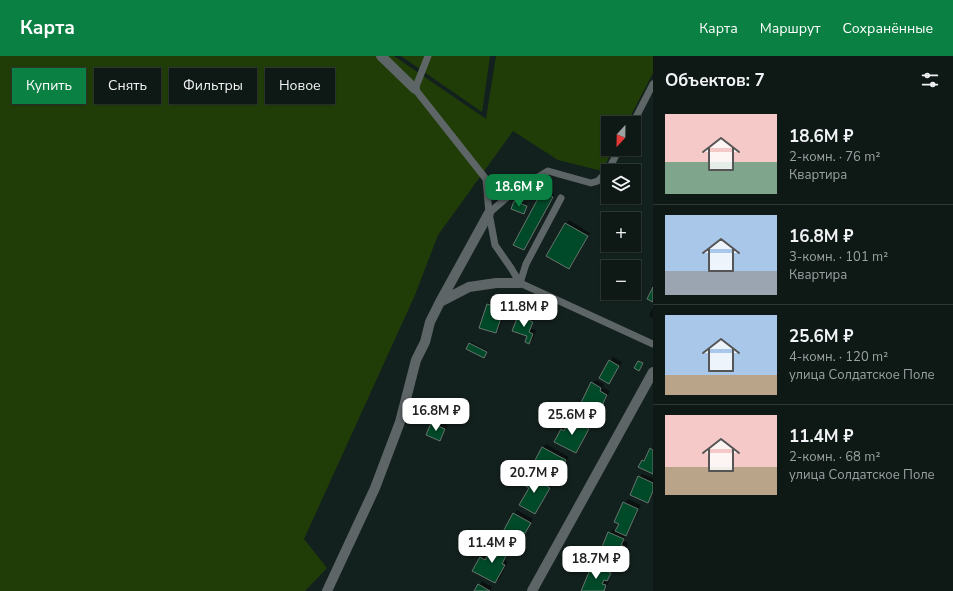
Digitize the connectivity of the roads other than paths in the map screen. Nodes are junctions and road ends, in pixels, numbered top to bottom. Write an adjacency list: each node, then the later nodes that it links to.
1 (380, 56): 4 (street)
2 (428, 56): 4 (lane)
3 (653, 84): 5 (lane)
4 (415, 89): 8 (lane)
5 (637, 116)
6 (616, 156): 8 (lane)
7 (561, 198): 9 (lane)
8 (489, 213): 9 (lane); 10 (street)
9 (520, 283): 10 (street); 11 (lane)
10 (440, 302): 13 (street)
11 (653, 344)
12 (653, 372): 14 (street)
13 (327, 591)
14 (532, 591)

